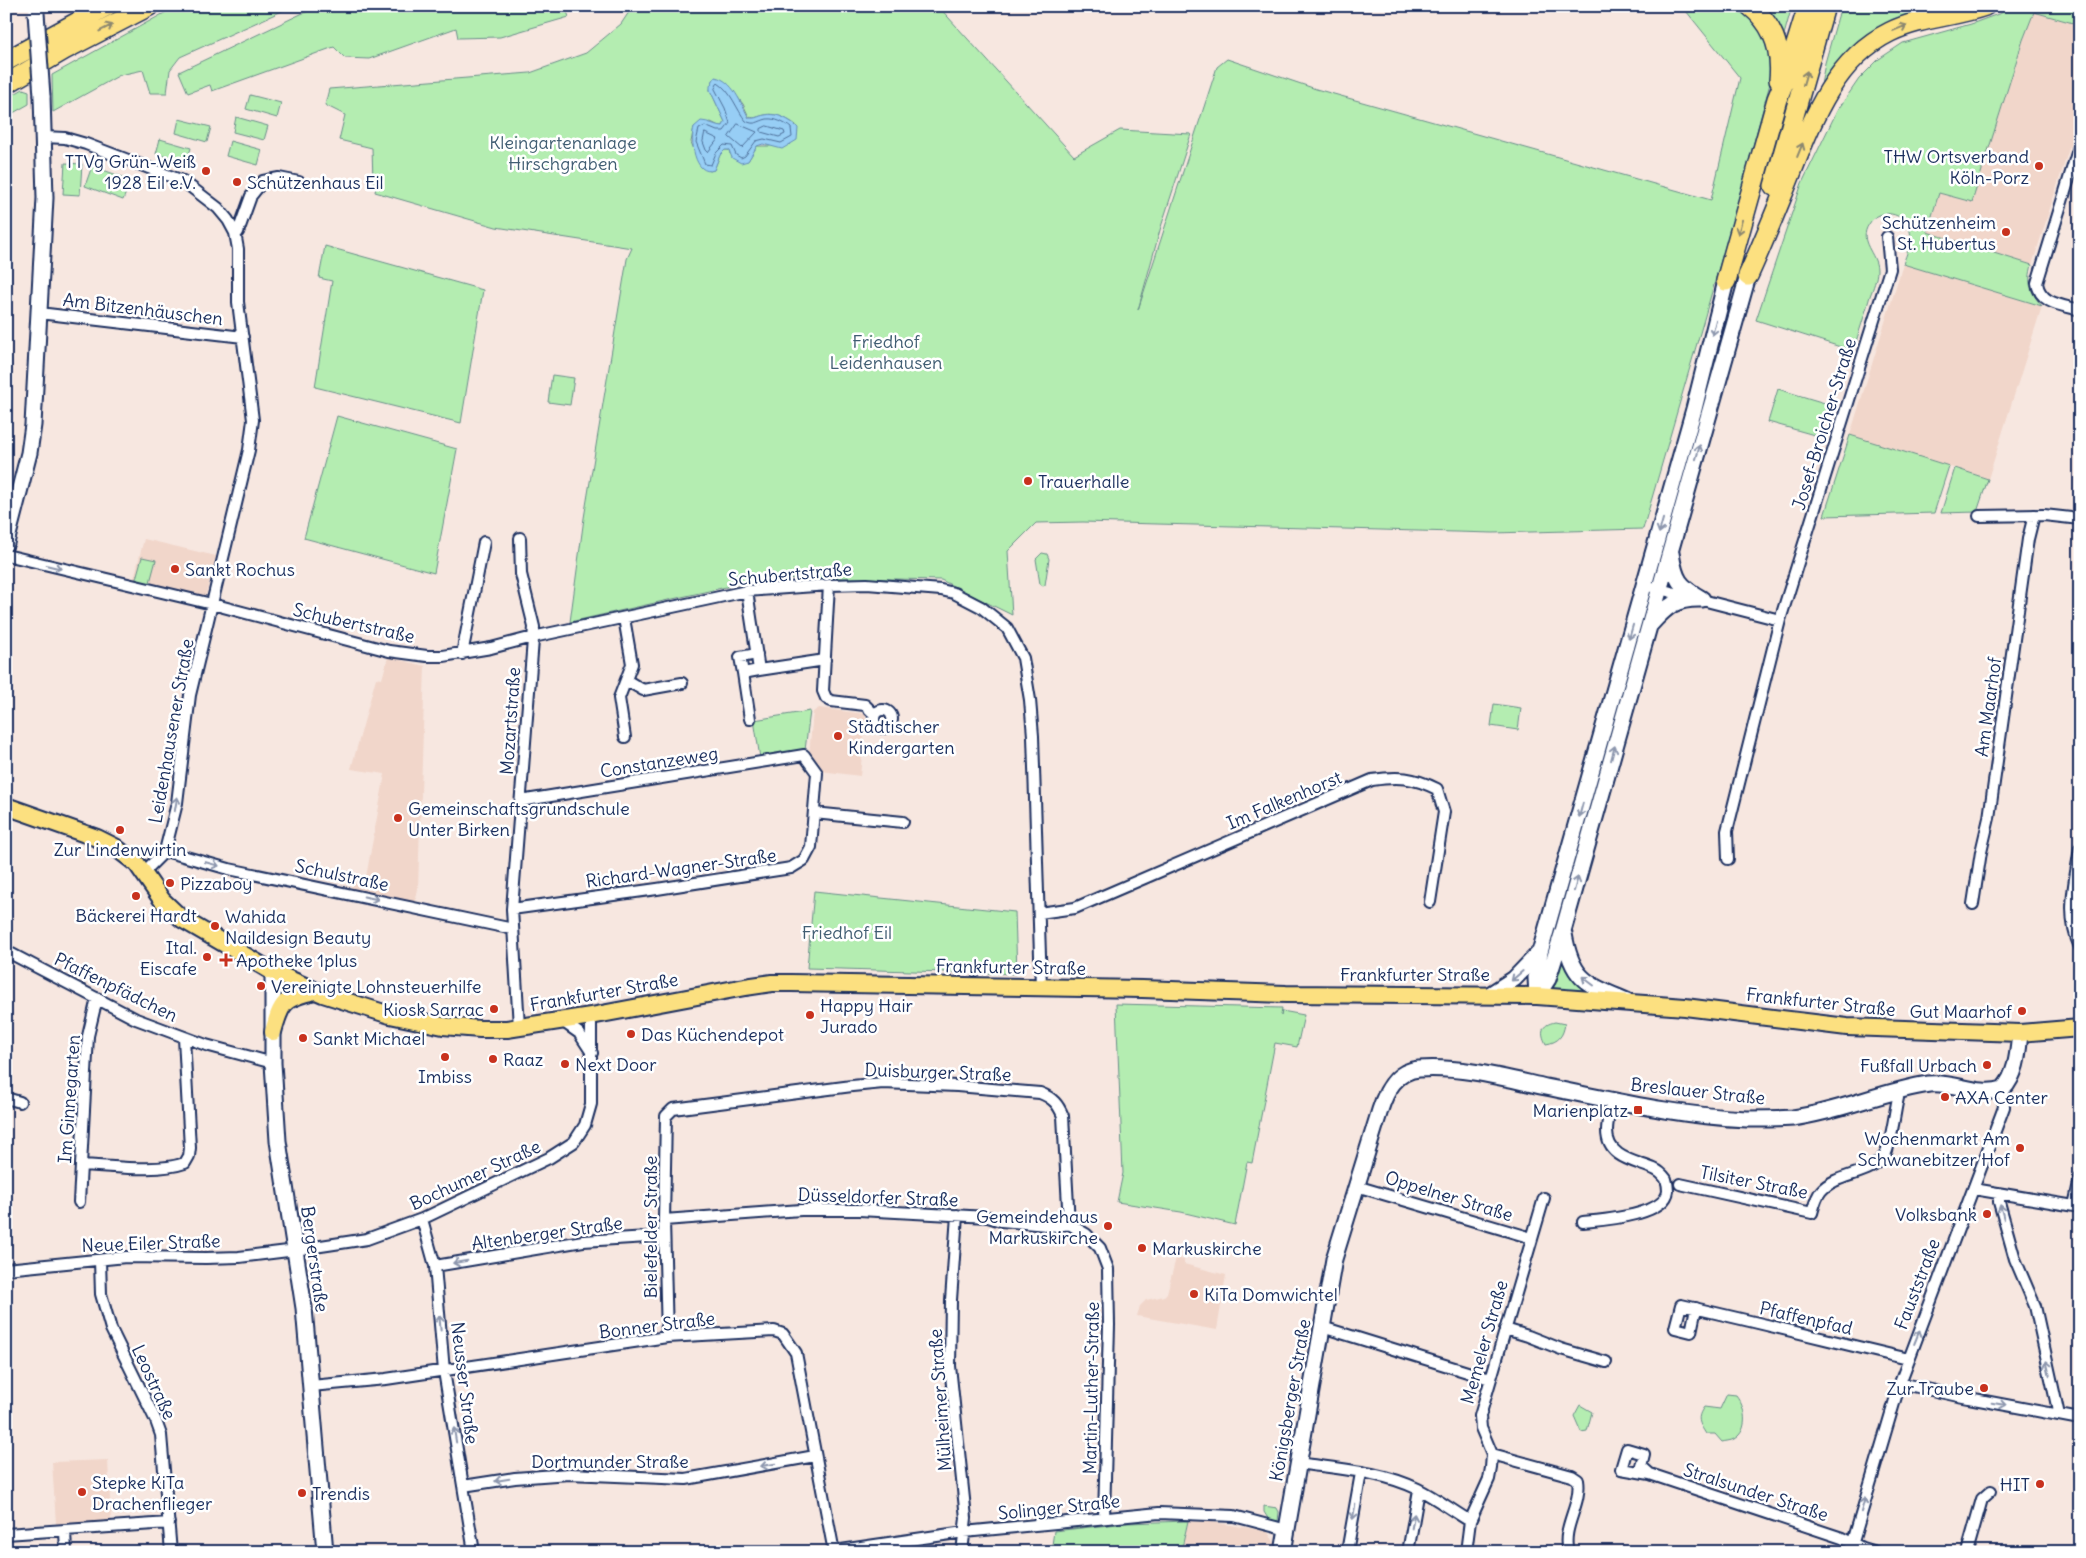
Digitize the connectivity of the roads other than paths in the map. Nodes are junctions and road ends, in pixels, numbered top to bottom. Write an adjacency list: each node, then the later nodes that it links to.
1 (107, 6): 8 (highway)
2 (149, 6): 11 (highway, one-way to 2)
3 (1750, 6): 12 (highway)
4 (1808, 6): 12 (highway)
5 (1825, 6): 18 (highway, one-way to 5)
6 (1985, 6): 18 (highway, one-way to 6)
7 (36, 10): 13 (street, bridge)
8 (78, 21): 9 (highway); 10 (highway)
9 (6, 48)
10 (6, 61)
11 (6, 84)
12 (1777, 99): 19 (highway, one-way to 19)
13 (44, 137): 16 (street, Leidenhausener Straße); 21 (street)
14 (2080, 143): 20 (street)
15 (299, 182): 16 (street)
16 (235, 233): 22 (street, Leidenhausener Straße)
17 (1887, 237): 37 (street, Josef-Broicher-Straße)
18 (1748, 276): 29 (street, one-way to 18)
19 (1726, 281): 32 (street, one-way to 32)
20 (2080, 310)
21 (39, 313): 22 (street, Am Bitzenhäuschen); 28 (street)
22 (243, 337): 35 (street, Leidenhausener Straße)
23 (2034, 515): 24 (street); 25 (street); 60 (street, Am Maarhof)
24 (1979, 516)
25 (2080, 518)
26 (520, 538): 39 (street, Mozartstraße)
27 (484, 542): 40 (street)
28 (6, 543)
29 (1670, 549): 32 (street); 34 (street)
30 (6, 555): 35 (street, Schubertstraße, one-way to 35)
31 (829, 585): 33 (street, Schubertstraße); 42 (street); 62 (street, Schubertstraße)
32 (1652, 587): 34 (street); 38 (street); 67 (street, one-way to 67)
33 (747, 591): 36 (street, Schubertstraße); 41 (street)
34 (1702, 599): 37 (street); 38 (street)
35 (212, 604): 40 (street, Schubertstraße); 56 (street, Leidenhausener Straße, one-way to 35)
36 (624, 618): 39 (street, Schubertstraße); 45 (street)
37 (1780, 620): 57 (street, Josef-Broicher-Straße)
38 (1648, 628): 64 (street, one-way to 38)
39 (533, 637): 40 (street, Schubertstraße); 51 (street, Mozartstraße)
40 (462, 654)
41 (757, 654): 43 (street); 44 (street)
42 (825, 660): 43 (street); 47 (street)
43 (759, 670): 44 (street)
44 (743, 673): 48 (street)
45 (626, 680): 46 (street); 49 (street)
46 (682, 684)
47 (875, 715)
48 (750, 719)
49 (625, 736)
50 (804, 755): 51 (street, Constanzeweg); 53 (street, Richard-Wagner-Straße)
51 (520, 801): 61 (street, Mozartstraße)
52 (6, 806): 58 (main road, Frankfurter Straße)
53 (814, 813): 54 (street); 61 (street, Richard-Wagner-Straße)
54 (903, 822)
55 (2080, 848): 65 (street)
56 (165, 852): 58 (street); 63 (street, Schulstraße, one-way to 63)
57 (1728, 859)
58 (144, 872): 68 (main road, Frankfurter Straße)
59 (1430, 902): 62 (street, Im Falkenhorst)
60 (1973, 904)
61 (512, 909): 63 (street, Mozartstraße)
62 (1039, 913): 69 (street, Schubertstraße)
63 (513, 929): 77 (street, Mozartstraße)
64 (1563, 930): 72 (street); 74 (street, one-way to 64)
65 (2080, 947)
66 (6, 951): 73 (street, Pfaffenpfädchen)
67 (1540, 952): 71 (street, one-way to 71); 72 (street)
68 (273, 972): 70 (main road, Frankfurter Straße); 79 (street, Bergerstraße)
69 (1041, 987): 71 (main road, Frankfurter Straße); 75 (main road, Frankfurter Straße)
70 (315, 991): 77 (main road, Frankfurter Straße); 79 (main road)
71 (1489, 995): 72 (main road, Frankfurter Straße)
72 (1537, 996): 74 (main road, Frankfurter Straße)
73 (96, 998): 81 (street, Pfaffenpfädchen); 91 (street, Im Ginnegarten)
74 (1631, 1002): 80 (main road, Frankfurter Straße)
75 (591, 1016): 76 (main road, Frankfurter Straße); 82 (street, Bochumer Straße)
76 (561, 1020): 77 (main road, Frankfurter Straße); 82 (street)
77 (519, 1027)
78 (2080, 1028): 80 (main road, Frankfurter Straße)
79 (274, 1032): 83 (street, Bergerstraße)
80 (2020, 1032): 85 (street, Fauststraße)
81 (184, 1038): 83 (street, Pfaffenpfädchen); 91 (street)
82 (592, 1053): 101 (street, Bochumer Straße)
83 (273, 1063): 107 (street, Bergerstraße)
84 (1417, 1069): 88 (street, Breslauer Straße); 94 (street, Königsberger Straße)
85 (2003, 1089): 86 (street, Breslauer Straße); 95 (street, Fauststraße)
86 (1896, 1092): 88 (street, Breslauer Straße); 93 (street, Tilsiter Straße)
87 (6, 1098): 89 (street)
88 (1612, 1100): 103 (street)
89 (20, 1102)
90 (666, 1116): 102 (street, Bielefelder Straße); 104 (street, Duisburger Straße)
91 (81, 1165): 98 (street, Im Ginnegarten)
92 (2080, 1178): 99 (street)
93 (1680, 1184)
94 (1356, 1186): 106 (street, Oppelner Straße); 112 (street, Königsberger Straße)
95 (1974, 1189): 96 (street); 115 (street, Fauststraße, one-way to 95)
96 (1999, 1193): 99 (street); 121 (street, one-way to 96)
97 (1544, 1198): 106 (street, Memeler Straße)
98 (79, 1202)
99 (2077, 1206)
100 (958, 1215): 102 (street, Düsseldorfer Straße); 104 (street, Düsseldorfer Straße); 136 (street, Mülheimer Straße)
101 (422, 1219): 107 (street, Bochumer Straße); 109 (street, Neusser Straße)
102 (664, 1220): 105 (street, Bielefelder Straße)
103 (1583, 1222)
104 (1068, 1224): 131 (street, Martin-Luther-Straße)
105 (664, 1236): 109 (street, Altenberger Straße, one-way to 109); 114 (street, Bielefelder Straße)
106 (1532, 1238): 113 (street, Memeler Straße)
107 (296, 1250): 108 (street, Neue Eiler Straße); 120 (street, Bergerstraße)
108 (100, 1260): 110 (street, Neue Eiler Straße); 133 (street, Leostraße)
109 (435, 1266): 117 (street, Neusser Straße, one-way to 109)
110 (6, 1269)
111 (1696, 1308): 115 (street, Pfaffenpfad)
112 (1322, 1327): 118 (street); 125 (street, Königsberger Straße)
113 (1505, 1329): 116 (street); 118 (street, Memeler Straße)
114 (667, 1337): 117 (street, Bonner Straße); 124 (street, Bonner Straße)
115 (1908, 1359): 119 (street, Fauststraße)
116 (1606, 1362)
117 (444, 1371): 120 (street, Bonner Straße); 128 (street, Neusser Straße, one-way to 117)
118 (1490, 1378): 123 (street, Memeler Straße)
119 (1900, 1383): 121 (street, one-way to 121); 138 (street, Fauststraße, one-way to 119)
120 (311, 1386): 141 (street, Bergerstraße)
121 (2059, 1415): 122 (street)
122 (2080, 1419)
123 (1492, 1454): 132 (street); 149 (street)
124 (815, 1456): 128 (street, Dortmunder Straße, one-way to 128); 143 (street, Bonner Straße)
125 (1298, 1463): 126 (street); 134 (street, Königsberger Straße)
126 (1361, 1473): 129 (street); 146 (street, one-way to 146)
127 (1650, 1474): 138 (street, Stralsunder Straße)
128 (463, 1486): 142 (street, Neusser Straße)
129 (1419, 1490): 132 (street); 147 (street, one-way to 129)
130 (1991, 1491): 151 (street)
131 (1104, 1518): 134 (street, Solinger Straße); 136 (street, Solinger Straße)
132 (1470, 1522): 148 (street)
133 (169, 1523): 135 (street); 140 (street, Leostraße)
134 (1287, 1530): 145 (street, Königsberger Straße)
135 (65, 1531): 137 (street); 139 (street)
136 (964, 1532): 143 (street, Solinger Straße); 144 (street, Mülheimer Straße)
137 (6, 1534)
138 (1851, 1547): 150 (street, Stralsunder Straße)
139 (66, 1552)
140 (170, 1552)
141 (325, 1552)
142 (474, 1552)
143 (834, 1552)
144 (962, 1552)
145 (1283, 1552)
146 (1347, 1552)
147 (1408, 1552)
148 (1466, 1552)
149 (1568, 1552)
150 (1876, 1552)
151 (1966, 1552)

